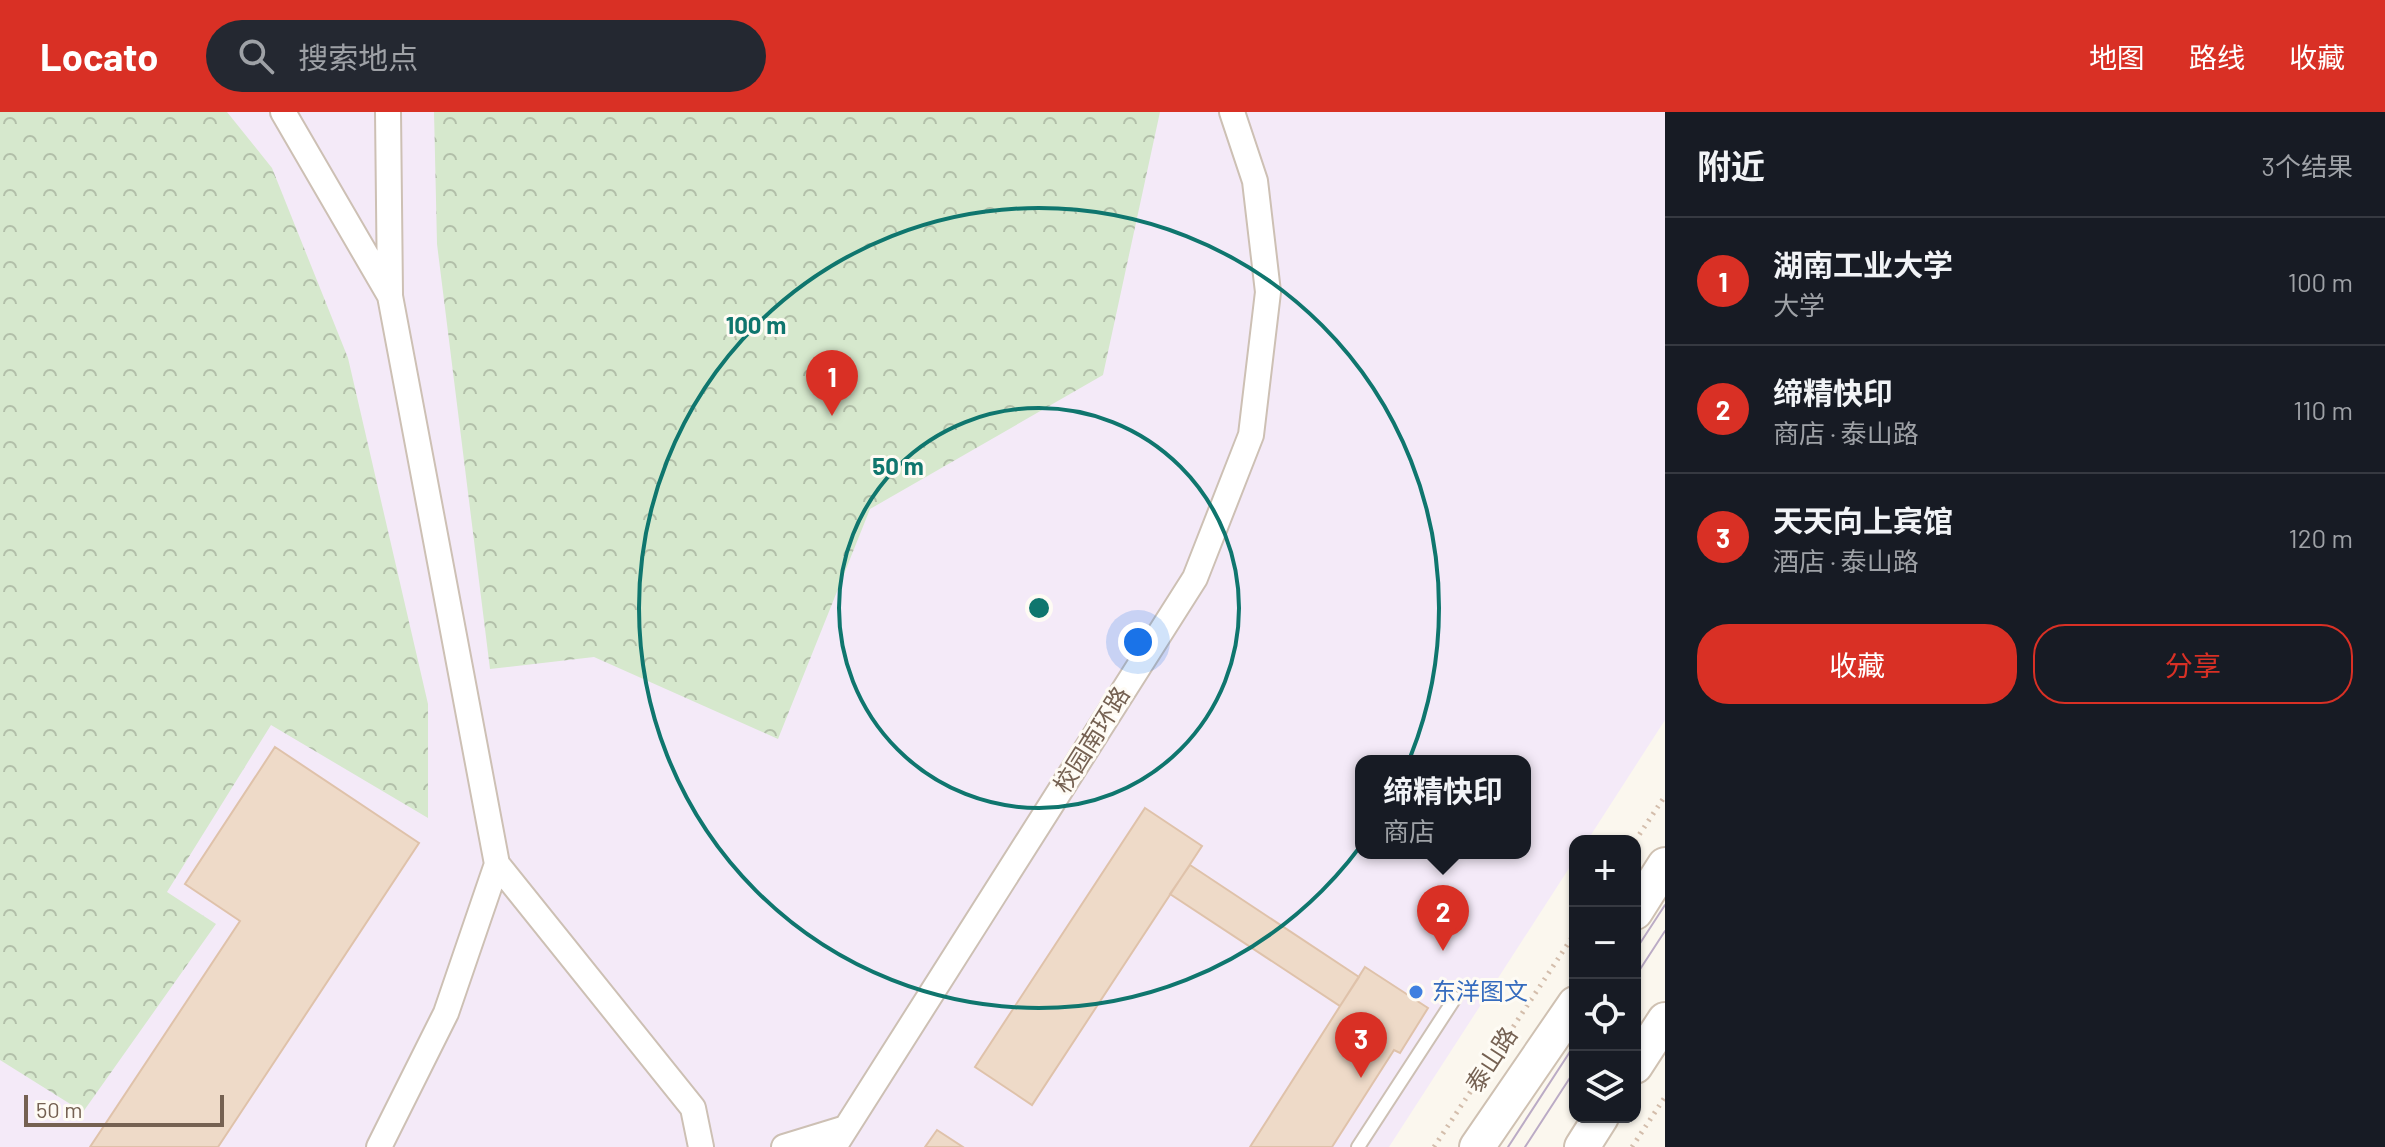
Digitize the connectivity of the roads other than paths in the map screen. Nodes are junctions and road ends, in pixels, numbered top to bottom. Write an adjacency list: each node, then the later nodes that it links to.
1 (283, 112): 4 (street)
2 (388, 112): 4 (street)
3 (1232, 112): 13 (street, 校园南环路)
4 (390, 296): 5 (street)
5 (497, 864): 14 (street); 15 (street)
6 (1665, 865): 7 (main road)
7 (1638, 907)
8 (1455, 998): 17 (lane)
9 (1569, 1013): 18 (main road, 泰山路)
10 (1665, 1020): 11 (main road)
11 (1641, 1057)
12 (1597, 1123): 19 (main road)
13 (840, 1137): 16 (street)
14 (379, 1147)
15 (701, 1147)
16 (784, 1147)
17 (1358, 1147)
18 (1477, 1147)
19 (1582, 1147)

